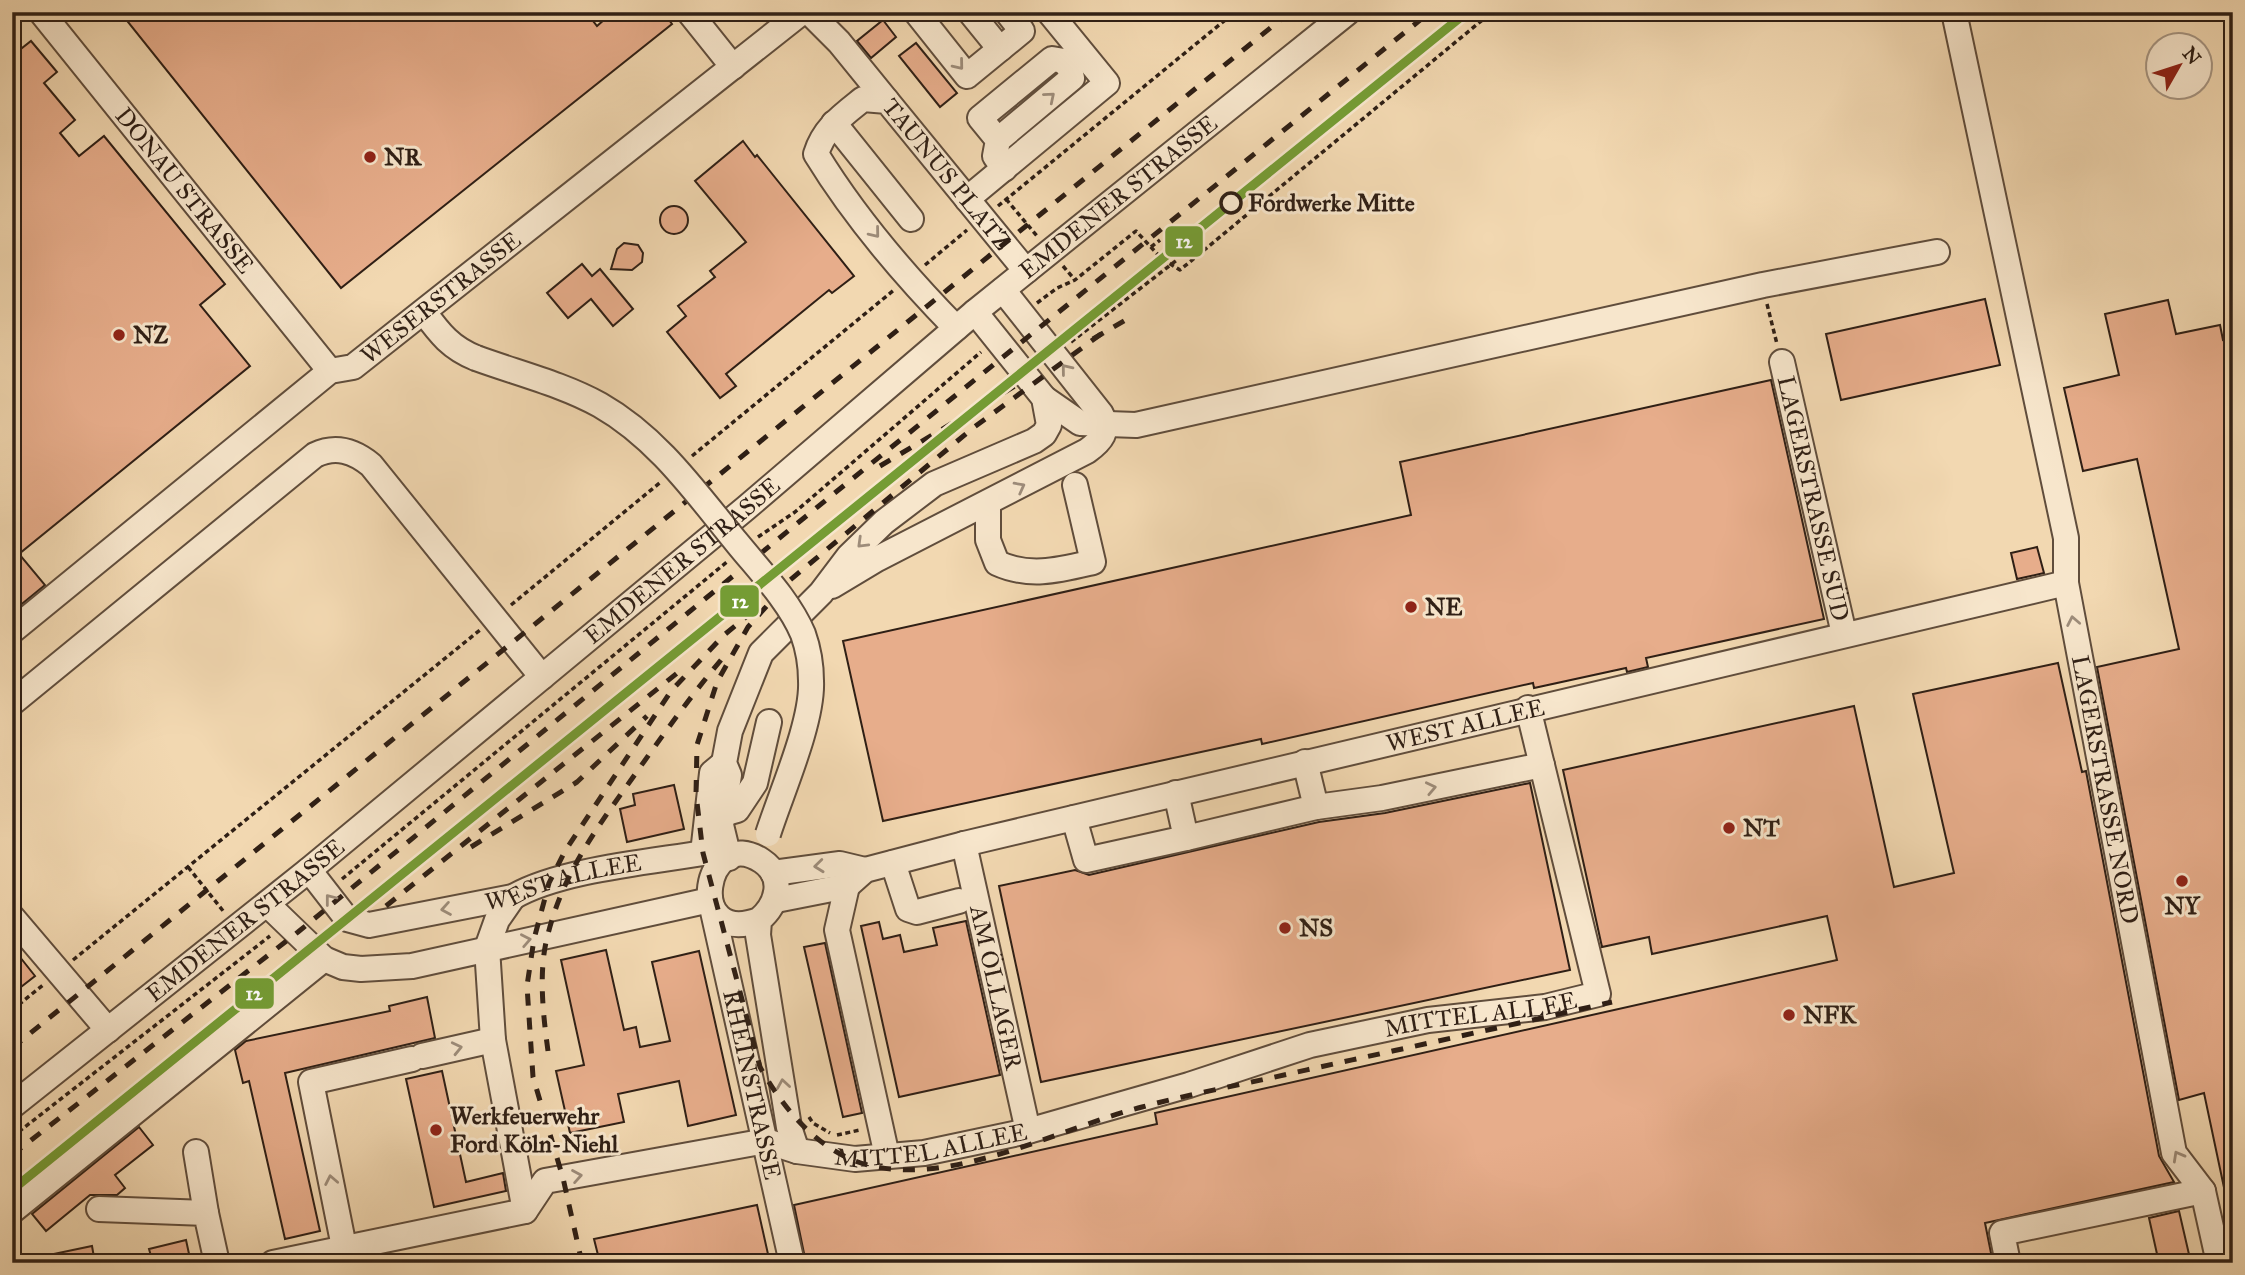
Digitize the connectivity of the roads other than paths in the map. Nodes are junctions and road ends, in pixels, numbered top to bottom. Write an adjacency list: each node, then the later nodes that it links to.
1 (40, 12): 27 (street, DONAU STRASSE)
2 (689, 12): 13 (street)
3 (802, 12): 13 (street, WESERSTRASSE)
4 (809, 12): 12 (street)
5 (916, 12): 11 (street, one-way to 11)
6 (970, 12): 11 (street)
7 (1007, 12): 11 (street)
8 (1049, 12): 17 (street)
9 (1348, 12): 21 (street, EMDENER STRASSE)
10 (1954, 12): 32 (street, LAGERSTRASSE NORD)
11 (1000, 49)
12 (853, 59): 14 (street); 15 (street)
13 (733, 67): 23 (street, WESERSTRASSE)
14 (887, 101): 15 (street, TAUNUS PLATZ); 18 (street, TAUNUS PLATZ)
15 (840, 118): 19 (street); 25 (street, one-way to 25)
16 (998, 141): 17 (street)
17 (1004, 169): 18 (street)
18 (967, 199): 21 (street, TAUNUS PLATZ)
19 (911, 219)
20 (1937, 252): 29 (street)
21 (1026, 271): 22 (street, EMDENER STRASSE)
22 (1003, 290): 24 (street, EMDENER STRASSE); 29 (street, one-way to 22)
23 (424, 312): 27 (street, WESERSTRASSE); 51 (street, bridge)
24 (975, 312): 25 (street, EMDENER STRASSE); 28 (street)
25 (956, 328): 36 (street, EMDENER STRASSE)
26 (1782, 362): 35 (street, LAGERSTRASSE SÜD)
27 (330, 370): 34 (street, WESERSTRASSE)
28 (1044, 398): 29 (street); 33 (street, one-way to 33)
29 (1105, 424): 31 (street, one-way to 29)
30 (1075, 485): 31 (street)
31 (988, 503): 33 (street)
32 (2066, 583): 35 (street, WEST ALLEE); 73 (street, LAGERSTRASSE NORD, one-way to 32)
33 (821, 593): 41 (street)
34 (12, 631)
35 (1844, 634): 38 (street, WEST ALLEE)
36 (542, 677): 37 (street); 52 (street, EMDENER STRASSE)
37 (12, 703)
38 (1528, 708): 40 (street, WEST ALLEE); 42 (street)
39 (769, 722): 45 (street)
40 (1305, 762): 43 (street, WEST ALLEE); 44 (street)
41 (724, 763): 45 (street); 49 (street)
42 (1542, 765): 44 (street, one-way to 42); 68 (street, MITTEL ALLEE)
43 (1176, 793): 46 (street, WEST ALLEE); 47 (street)
44 (1316, 807): 47 (street)
45 (723, 814): 49 (street)
46 (1074, 818): 47 (street); 48 (street, WEST ALLEE)
47 (1186, 838)
48 (964, 844): 50 (street, WEST ALLEE); 68 (street, AM ÖLLAGER)
49 (716, 859): 51 (street); 54 (street, WEST ALLEE); 58 (street)
50 (893, 863): 53 (street, WEST ALLEE); 56 (street)
51 (765, 866): 53 (street, WEST ALLEE, one-way to 51); 55 (street)
52 (309, 870): 57 (street, EMDENER STRASSE); 61 (street, one-way to 52)
53 (856, 878): 55 (street, WEST ALLEE); 72 (street)
54 (513, 897): 61 (street, WEST ALLEE, one-way to 61); 62 (street)
55 (776, 900): 60 (street)
56 (959, 901)
57 (267, 904): 63 (street); 65 (street, EMDENER STRASSE)
58 (711, 904): 60 (street); 62 (street, WEST ALLEE, one-way to 58); 69 (street, RHEINSTRASSE)
59 (12, 916): 65 (street)
60 (759, 920): 70 (street, one-way to 60)
61 (369, 925): 64 (street)
62 (487, 948): 64 (street, WEST ALLEE); 66 (street)
63 (324, 959): 64 (street, WEST ALLEE); 75 (street)
64 (361, 969)
65 (108, 1030): 67 (street, EMDENER STRASSE)
66 (493, 1040): 76 (street); 78 (street, one-way to 66)
67 (12, 1106)
68 (1028, 1131): 72 (street, MITTEL ALLEE)
69 (766, 1141): 70 (street, MITTEL ALLEE); 76 (street, MITTEL ALLEE, one-way to 69); 81 (street, RHEINSTRASSE)
70 (797, 1151): 72 (street, MITTEL ALLEE)
71 (196, 1152): 77 (street)
72 (887, 1156)
73 (2203, 1191): 82 (street); 83 (street, LAGERSTRASSE NORD)
74 (99, 1209): 77 (street)
75 (12, 1211)
76 (525, 1211): 78 (street)
77 (206, 1213): 79 (street)
78 (344, 1247): 80 (street)
79 (217, 1263)
80 (273, 1263)
81 (792, 1263)
82 (2008, 1263)
83 (2219, 1263)

